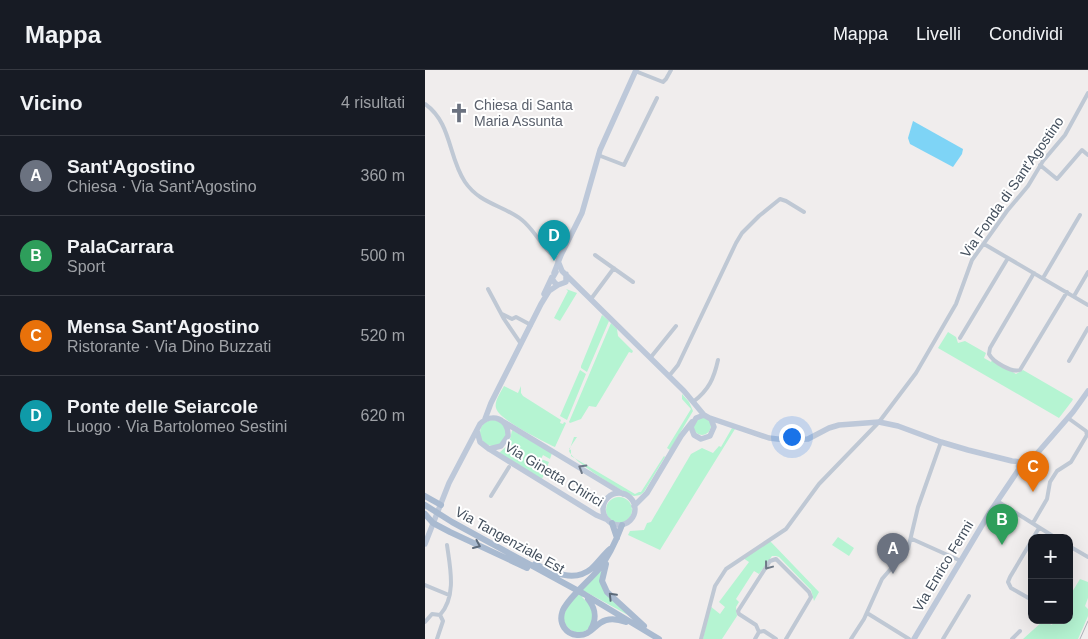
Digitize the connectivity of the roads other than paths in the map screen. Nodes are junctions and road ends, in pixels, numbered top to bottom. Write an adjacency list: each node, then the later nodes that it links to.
1 (671, 70): 2 (street)
2 (636, 71): 6 (main road)
3 (1088, 93): 8 (street, Via Fonda di Sant'Agostino)
4 (657, 98): 6 (street)
5 (425, 104): 14 (street)
6 (598, 155): 14 (main road)
7 (1088, 155): 8 (street)
8 (1040, 165): 11 (street, Via Fonda di Sant'Agostino)
9 (804, 212): 39 (street)
10 (1080, 215): 20 (street)
11 (984, 244): 13 (street); 48 (street, Via Fonda di Sant'Agostino)
12 (595, 255): 15 (street)
13 (1008, 258): 18 (street); 34 (street)
14 (558, 260): 16 (main road); 19 (main road)
15 (614, 268): 21 (street); 27 (street)
16 (564, 272): 19 (main road); 22 (main road); 24 (main road)
17 (1088, 272): 26 (street)
18 (1034, 273): 20 (street); 25 (street)
19 (553, 275): 22 (main road); 28 (main road)
20 (1043, 278): 25 (street)
21 (633, 282)
22 (561, 285): 24 (main road); 28 (main road)
23 (489, 290): 30 (street)
24 (583, 291): 27 (main road)
25 (1067, 292): 26 (street)
26 (1074, 296): 29 (street)
27 (591, 299): 36 (main road)
28 (541, 304): 31 (main road)
29 (1088, 305)
30 (501, 314): 31 (street); 35 (street)
31 (531, 325): 35 (main road)
32 (675, 326): 36 (street)
33 (1088, 328): 38 (street)
34 (961, 338)
35 (521, 344): 41 (main road)
36 (651, 358): 39 (main road)
37 (718, 360): 42 (street)
38 (1069, 360)
39 (669, 376): 42 (main road)
40 (1088, 391): 44 (main road)
41 (496, 396): 45 (main road); 46 (main road)
42 (693, 402): 43 (main road); 47 (main road)
43 (707, 417): 47 (main road); 49 (main road); 51 (main road)
44 (1068, 418): 52 (street); 60 (main road, Via Enrico Fermi)
45 (485, 419): 46 (main road); 50 (main road)
46 (501, 420): 56 (main road); 62 (main road, one-way to 46)
47 (693, 420): 53 (main road); 54 (main road)
48 (879, 422): 49 (main road); 55 (main road); 105 (street, Via Fonda di Sant'Agostino)
49 (727, 425): 51 (main road)
50 (477, 431): 56 (main road); 57 (main road)
51 (713, 431): 53 (main road)
52 (1088, 433): 74 (street)
53 (695, 436): 54 (main road)
54 (679, 442): 63 (main road)
55 (941, 442): 60 (main road); 79 (street)
56 (486, 448): 57 (main road); 58 (main road, Via Ginetta Chirici)
57 (462, 458): 67 (main road)
58 (504, 459): 59 (street); 61 (main road, Via Ginetta Chirici)
59 (509, 466): 61 (street); 65 (street)
60 (1022, 466): 66 (main road, Via Enrico Fermi)
61 (520, 468): 72 (main road, Via Ginetta Chirici)
62 (626, 495): 63 (main road); 68 (main road); 72 (main road)
63 (645, 495): 68 (main road)
64 (425, 496): 67 (main road)
65 (491, 496)
66 (997, 501): 74 (street); 88 (main road, Via Enrico Fermi)
67 (441, 505): 71 (main road)
68 (635, 506): 75 (main road)
69 (427, 507): 85 (main road, Via Tangenziale Est)
70 (426, 515): 71 (main road); 73 (main road)
71 (436, 515): 73 (main road)
72 (610, 522): 75 (main road); 80 (main road)
73 (433, 523): 81 (main road); 89 (main road, one-way to 89)
74 (1033, 524): 76 (street)
75 (622, 525): 80 (main road)
76 (1039, 528): 77 (street); 78 (street)
77 (1035, 534)
78 (1049, 534)
79 (912, 539): 88 (street); 95 (street)
80 (616, 541): 85 (main road); 86 (main road)
81 (425, 544)
82 (447, 545): 92 (street)
83 (1028, 546): 94 (street)
84 (1073, 548): 87 (street)
85 (506, 552): 89 (main road, Via Tangenziale Est)
86 (609, 555): 98 (main road, one-way to 86); 99 (main road)
87 (1088, 557)
88 (961, 561): 111 (main road, Via Enrico Fermi)
89 (547, 574): 91 (main road, Via Tangenziale Est)
90 (425, 585): 92 (street)
91 (584, 594): 98 (main road, Via Tangenziale Est); 99 (main road)
92 (449, 595): 96 (street)
93 (969, 596): 112 (street)
94 (1028, 598)
95 (867, 613): 109 (street); 110 (street)
96 (440, 615): 97 (street); 102 (street)
97 (425, 622)
98 (645, 628): 99 (main road); 103 (main road, Via Tangenziale Est); 104 (main road, Via Tangenziale Est)
99 (591, 630)
100 (1020, 631): 113 (street)
101 (759, 632): 106 (street); 107 (street); 108 (street, one-way to 101)
102 (437, 639)
103 (659, 639)
104 (665, 639)
105 (701, 639)
106 (755, 639)
107 (776, 639)
108 (785, 639)
109 (851, 639)
110 (909, 639)
111 (914, 639)
112 (943, 639)
113 (1012, 639)

